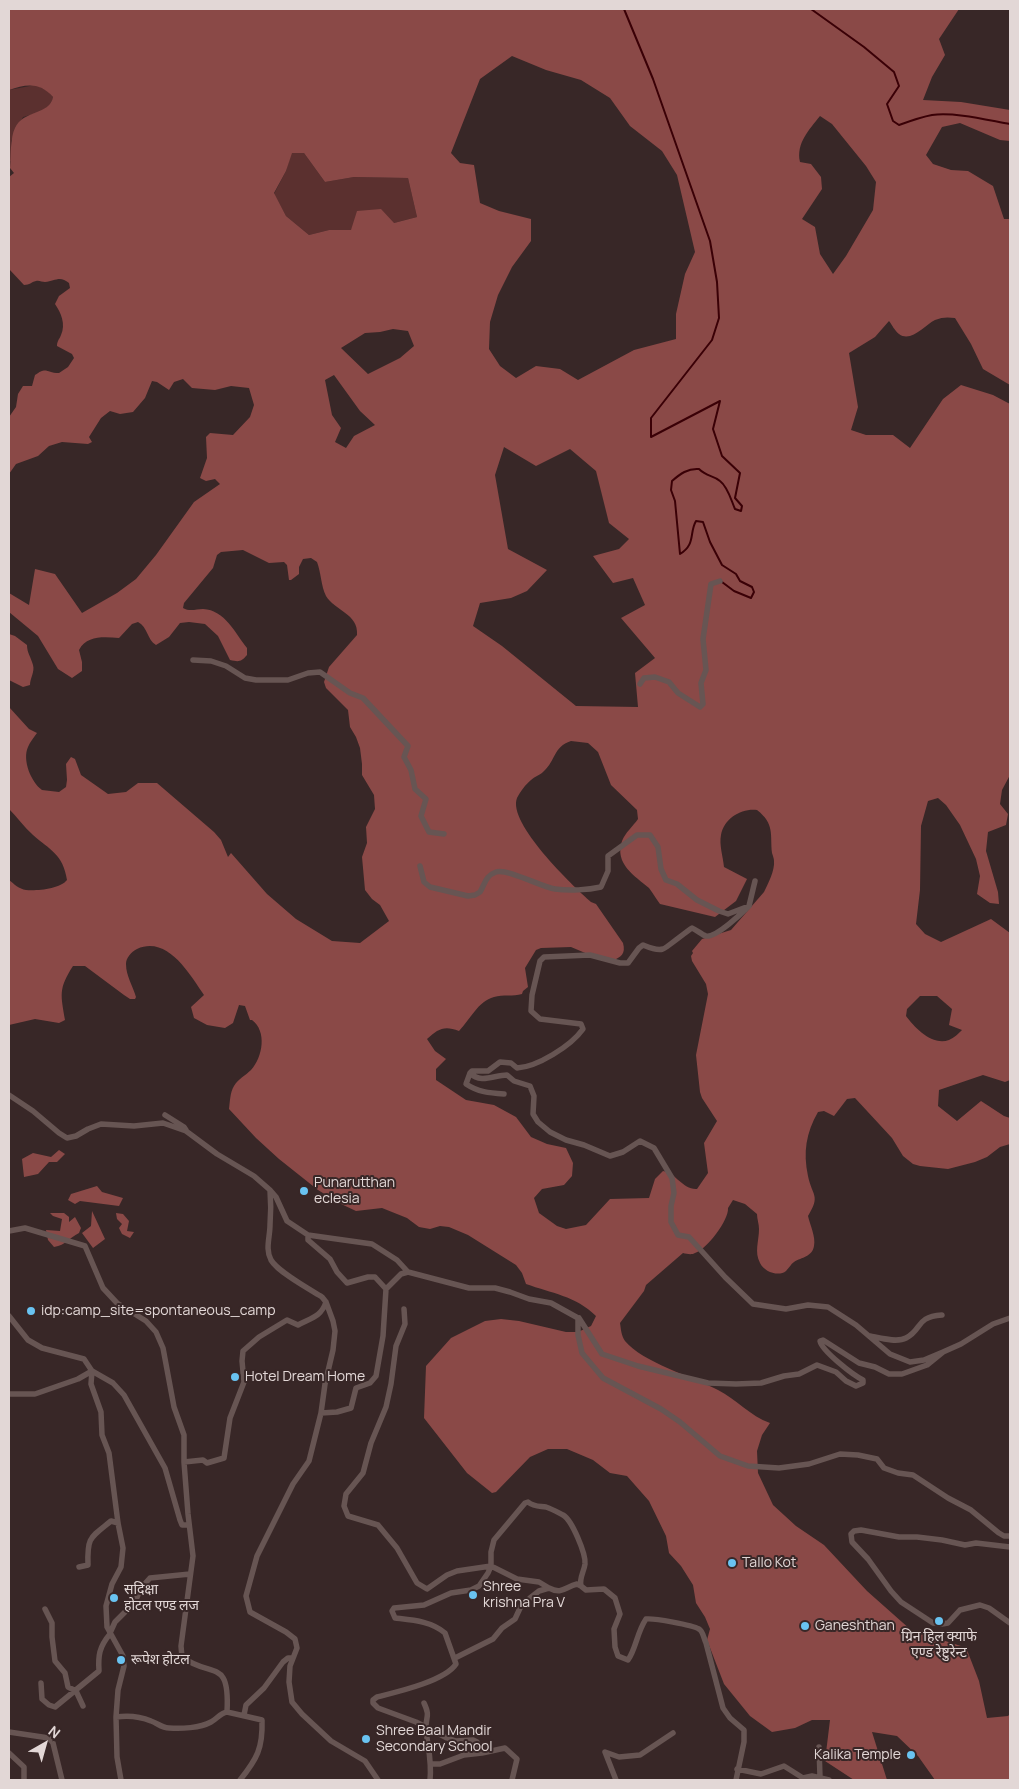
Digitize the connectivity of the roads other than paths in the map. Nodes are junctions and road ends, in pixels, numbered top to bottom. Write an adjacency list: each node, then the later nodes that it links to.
1 (720, 580): 3 (street)
2 (193, 660): 4 (street)
3 (640, 684)
4 (444, 834)
5 (420, 866): 7 (street)
6 (755, 881): 7 (street)
7 (749, 906): 8 (street)
8 (470, 1073): 9 (street); 24 (street)
9 (504, 1094)
10 (9, 1095): 12 (street)
11 (166, 1115): 12 (street)
12 (186, 1131): 13 (street)
13 (270, 1190): 15 (street); 18 (street)
14 (9, 1231): 29 (street)
15 (308, 1235): 16 (street); 17 (street)
16 (408, 1272): 17 (street); 22 (street)
17 (386, 1289): 28 (street)
18 (326, 1302): 28 (street); 29 (street)
19 (404, 1309): 34 (street)
20 (942, 1315): 24 (street)
21 (9, 1316): 26 (street)
22 (578, 1318): 25 (street); 32 (street)
23 (1010, 1318): 25 (street)
24 (868, 1335): 25 (street)
25 (943, 1352)
26 (92, 1371): 27 (street); 30 (street); 31 (street)
27 (9, 1394)
28 (321, 1413): 42 (street)
29 (184, 1462): 31 (street)
30 (118, 1523): 35 (street); 41 (street)
31 (189, 1525): 36 (street)
32 (1010, 1536)
33 (1010, 1547): 40 (street)
34 (490, 1566): 37 (street); 38 (street); 43 (street)
35 (79, 1567)
36 (190, 1574): 41 (street); 48 (street)
37 (581, 1586): 38 (street); 58 (street)
38 (549, 1588): 43 (street)
39 (45, 1609): 45 (street)
40 (1010, 1623)
41 (110, 1634): 45 (street); 50 (street)
42 (293, 1658): 49 (street); 64 (street)
43 (455, 1658): 51 (street)
44 (41, 1683): 45 (street)
45 (76, 1691): 47 (street)
46 (424, 1703): 51 (street)
47 (84, 1706)
48 (227, 1712): 49 (street); 50 (street)
49 (244, 1715): 63 (street)
50 (116, 1716): 62 (street)
51 (426, 1727): 56 (street); 57 (street)
52 (9, 1732): 61 (street)
53 (673, 1733): 67 (street)
54 (818, 1747): 59 (street)
55 (9, 1753): 60 (street)
56 (482, 1753): 57 (street); 66 (street)
57 (432, 1764): 65 (street)
58 (737, 1768): 59 (street); 68 (street)
59 (820, 1778): 69 (street)
60 (24, 1780)
61 (62, 1780)
62 (121, 1780)
63 (240, 1780)
64 (378, 1780)
65 (430, 1780)
66 (512, 1780)
67 (616, 1780)
68 (736, 1780)
69 (829, 1780)

